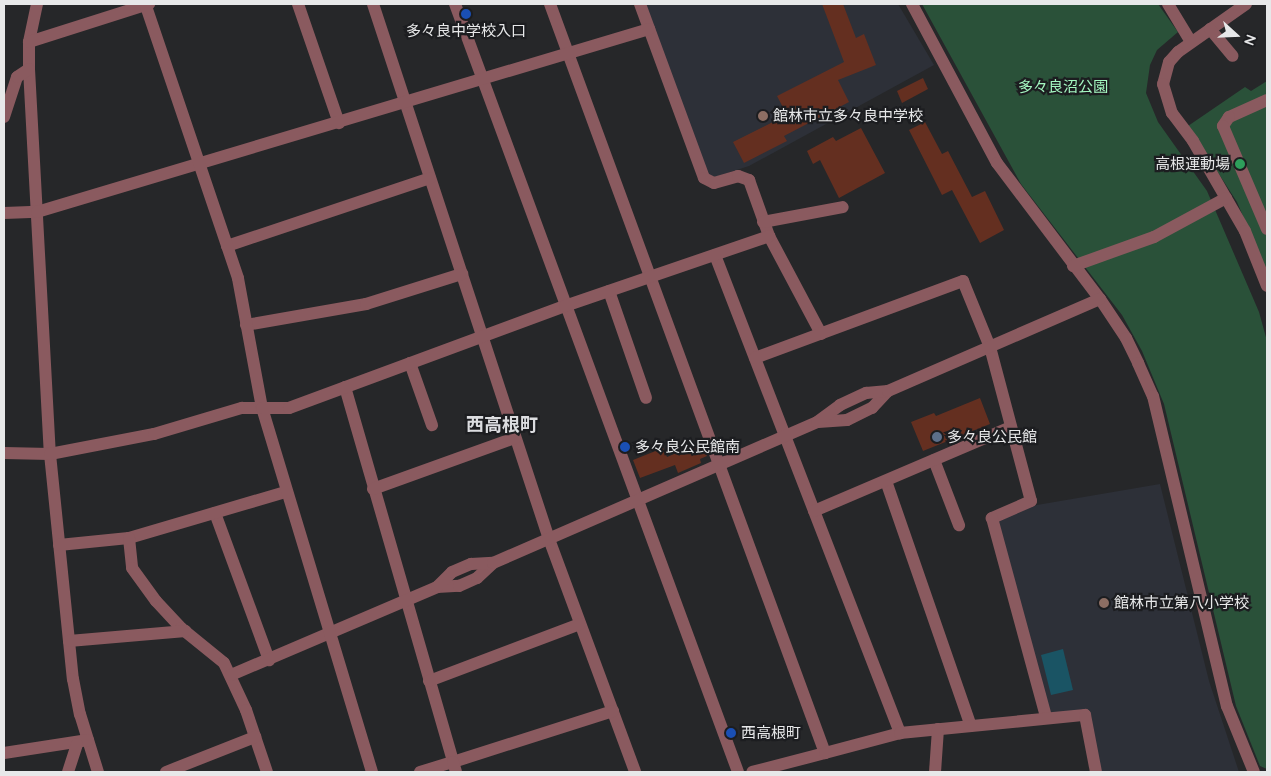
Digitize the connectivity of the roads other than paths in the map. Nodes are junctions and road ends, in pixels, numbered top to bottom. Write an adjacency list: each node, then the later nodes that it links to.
1 (37, 4): 13 (street)
2 (298, 4): 24 (street)
3 (373, 4): 22 (street)
4 (455, 4): 20 (street)
5 (550, 4): 15 (street)
6 (640, 4): 11 (street)
7 (912, 4): 36 (street)
8 (1168, 4): 14 (street)
9 (1246, 4): 12 (street)
10 (147, 5): 13 (street); 25 (street)
11 (649, 29): 15 (street); 31 (street)
12 (1210, 29): 14 (street); 16 (street)
13 (29, 42): 17 (street)
14 (1191, 42): 27 (street)
15 (568, 55): 20 (street); 38 (street)
16 (1233, 56)
17 (28, 69): 18 (street); 29 (street)
18 (16, 77): 19 (street); 23 (street)
19 (4, 80)
20 (482, 80): 22 (street); 42 (street)
21 (1267, 100): 32 (street)
22 (406, 103): 24 (street); 26 (street)
23 (4, 116)
24 (339, 123): 25 (street)
25 (200, 165): 29 (street); 34 (street)
26 (430, 178): 34 (street); 37 (street)
27 (1226, 198): 36 (street); 39 (street)
28 (843, 207): 31 (street)
29 (37, 212): 30 (street); 57 (street)
30 (4, 213)
31 (763, 222): 33 (street)
32 (1267, 229)
33 (769, 236): 35 (street); 44 (street)
34 (228, 246): 43 (street)
35 (715, 255): 38 (street); 47 (street)
36 (1074, 266): 41 (street)
37 (462, 274): 43 (street); 45 (street)
38 (650, 276): 40 (street); 59 (street)
39 (1267, 286)
40 (609, 290): 42 (street); 50 (street)
41 (1100, 299): 46 (street); 99 (street)
42 (565, 306): 45 (street); 63 (street)
43 (246, 325): 51 (street)
44 (821, 334): 46 (street); 47 (street)
45 (482, 336): 48 (street); 55 (street)
46 (990, 347): 53 (street); 54 (street)
47 (755, 358): 54 (street)
48 (410, 363): 49 (street); 52 (street)
49 (345, 387): 51 (street); 61 (street)
50 (646, 398)
51 (262, 408): 57 (street); 62 (street)
52 (432, 425)
53 (1012, 427): 58 (street); 79 (street)
54 (784, 436): 59 (street); 64 (street)
55 (515, 438): 61 (street); 68 (street)
56 (4, 453): 57 (street)
57 (50, 454): 69 (street)
58 (934, 460): 60 (street); 66 (street)
59 (718, 466): 63 (street); 86 (street)
60 (886, 481): 64 (street); 80 (street)
61 (373, 489): 70 (street)
62 (285, 492): 65 (street); 73 (street)
63 (636, 502): 68 (street); 95 (street)
64 (814, 511): 82 (street)
65 (215, 513): 67 (street); 75 (street)
66 (959, 526)
67 (129, 538): 69 (street); 72 (street)
68 (549, 538): 70 (street); 71 (street)
69 (59, 545): 74 (street)
70 (406, 600): 73 (street); 77 (street)
71 (580, 624): 77 (street); 78 (street)
72 (186, 631): 74 (street); 76 (street)
73 (329, 634): 75 (street); 92 (street)
74 (69, 641): 84 (street)
75 (269, 660): 76 (street)
76 (231, 675): 83 (street)
77 (429, 681): 87 (street)
78 (612, 711): 87 (street); 94 (street)
79 (1046, 717): 80 (street); 98 (street)
80 (971, 726): 81 (street)
81 (938, 729): 82 (street); 97 (street)
82 (900, 733): 86 (street)
83 (255, 737): 90 (street); 91 (street)
84 (82, 742): 85 (street); 88 (street); 89 (street)
85 (4, 753)
86 (825, 753): 96 (street)
87 (455, 767): 93 (street)
88 (68, 772)
89 (98, 772)
90 (166, 772)
91 (267, 772)
92 (372, 772)
93 (420, 772)
94 (635, 772)
95 (738, 772)
96 (752, 772)
97 (935, 772)
98 (1096, 772)
99 (1254, 772)

